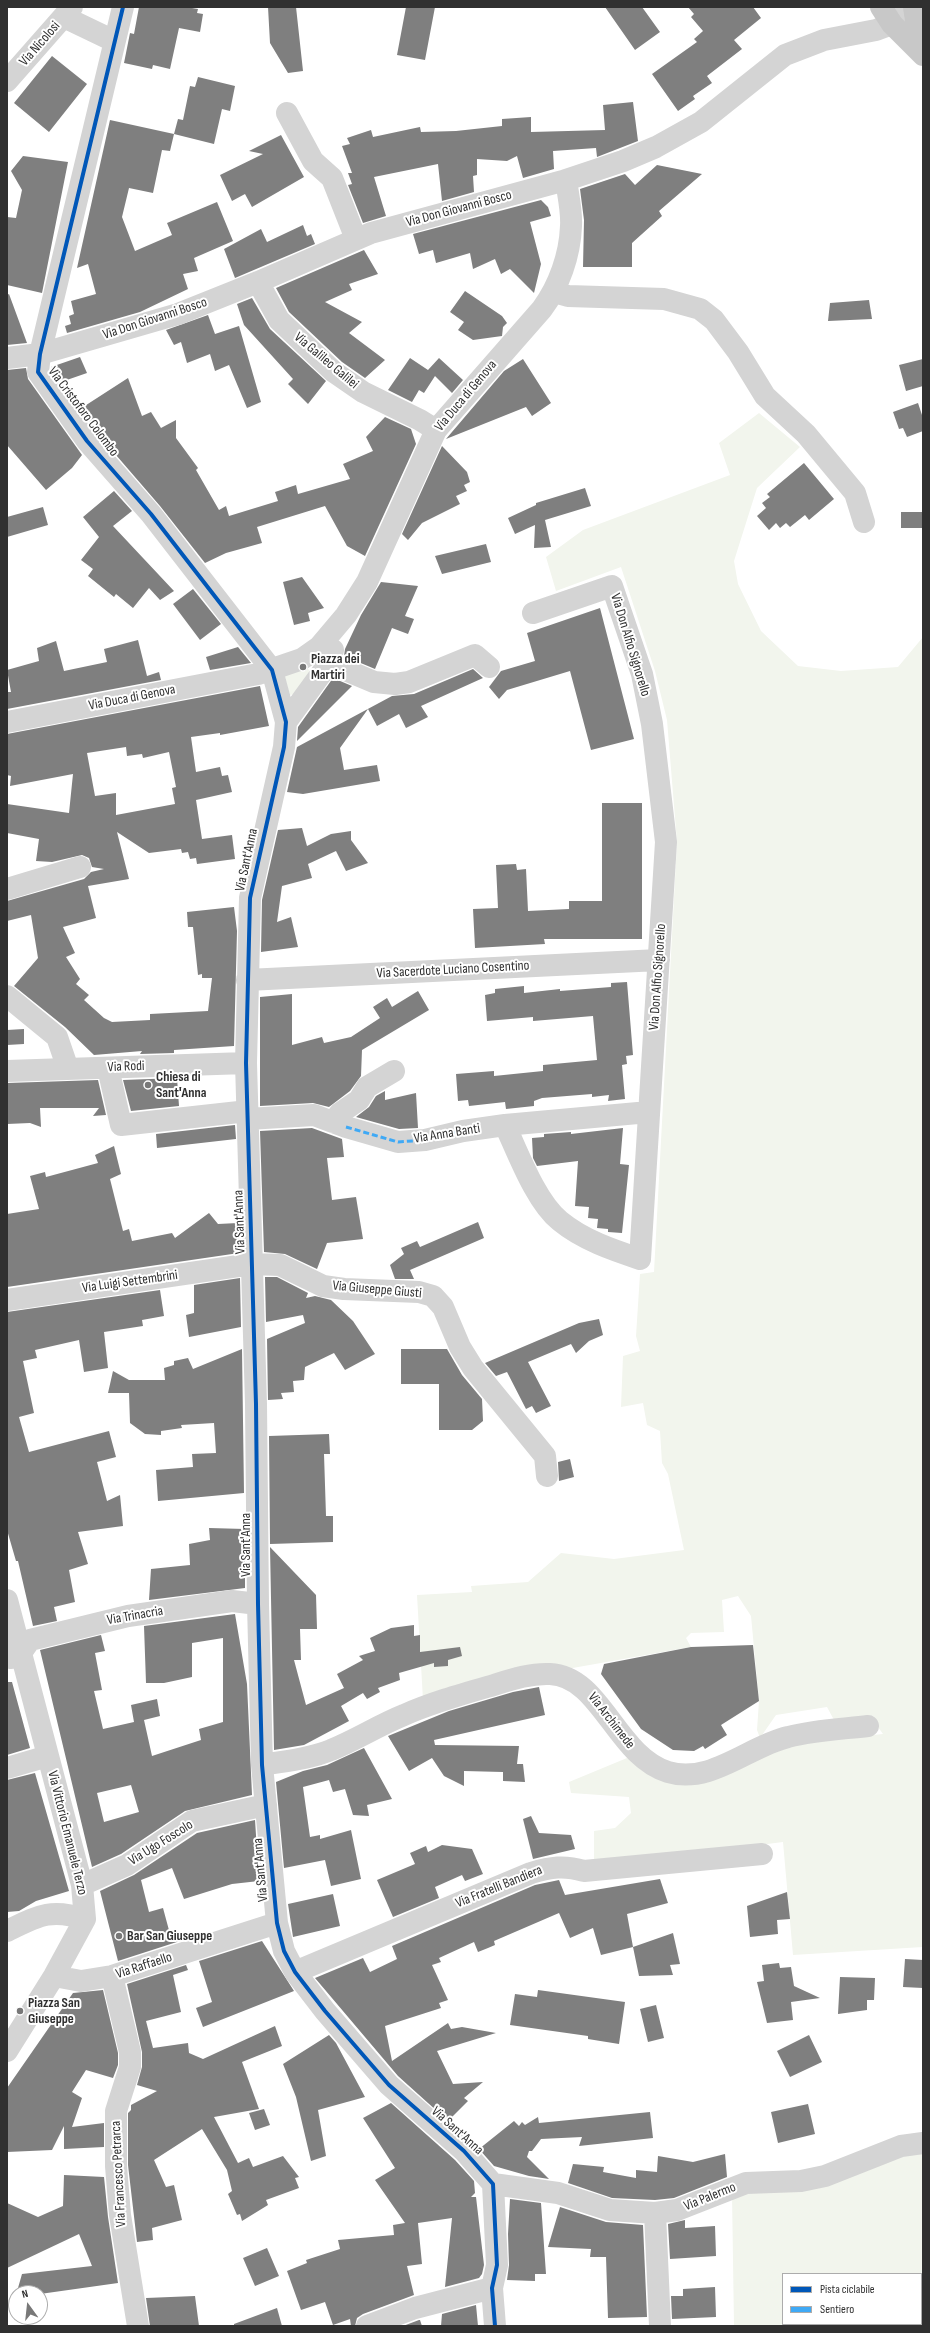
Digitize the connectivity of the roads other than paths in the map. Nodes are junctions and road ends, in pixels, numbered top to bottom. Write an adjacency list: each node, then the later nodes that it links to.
1 (123, 7): 7 (street, Via Cristoforo Colombo)
2 (908, 7): 5 (street)
3 (914, 7): 6 (main road)
4 (68, 12): 7 (street); 9 (street, Via Nicolosi)
5 (887, 16): 8 (main road); 11 (street, Via Don Giovanni Bosco)
6 (923, 33)
7 (114, 41): 15 (street, Via Cristoforo Colombo)
8 (923, 55)
9 (7, 81)
10 (287, 113): 12 (street)
11 (566, 180): 12 (street, Via Don Giovanni Bosco); 14 (street, Via Duca di Genova)
12 (356, 239): 13 (street, Via Don Giovanni Bosco)
13 (258, 282): 15 (street, Via Don Giovanni Bosco); 17 (street, Via Galileo Galilei)
14 (554, 292): 17 (street, Via Duca di Genova); 18 (street)
15 (40, 354): 16 (street, Via Don Giovanni Bosco); 22 (street, Via Cristoforo Colombo)
16 (7, 358)
17 (436, 430): 20 (street, Via Duca di Genova)
18 (864, 522)
19 (533, 613): 28 (street, Via Don Alfio Signorello)
20 (346, 615): 21 (street); 22 (street, Via Duca di Genova)
21 (329, 663): 23 (street); 25 (street)
22 (264, 667): 24 (street, Via Duca di Genova); 25 (street)
23 (489, 667)
24 (7, 722)
25 (286, 722): 29 (street, Via Sant'Anna)
26 (80, 867): 27 (street)
27 (7, 889)
28 (659, 960): 29 (street, Via Sacerdote Luciano Cosentino); 36 (street, Via Don Alfio Signorello)
29 (247, 980): 31 (street, Via Sant'Anna)
30 (7, 996): 33 (street)
31 (246, 1063): 32 (street, Via Rodi); 37 (street, Via Sant'Anna)
32 (108, 1068): 33 (street, Via Rodi); 37 (street, Via Anna Banti)
33 (68, 1069): 34 (street, Via Rodi)
34 (7, 1071)
35 (394, 1071): 38 (street)
36 (649, 1112): 39 (street, Via Anna Banti); 39 (street, Via Don Alfio Signorello)
37 (248, 1115): 38 (street, Via Anna Banti); 40 (street, Via Sant'Anna)
38 (339, 1124): 39 (street, Via Anna Banti)
39 (505, 1125)
40 (252, 1264): 41 (street, Via Luigi Settembrini); 42 (street, Via Giuseppe Giusti); 44 (street, Via Sant'Anna)
41 (7, 1300)
42 (547, 1476)
43 (7, 1600): 45 (street, Via Vittorio Emanuele Terzo)
44 (258, 1604): 45 (street, Via Trinacria); 48 (street, Via Sant'Anna)
45 (14, 1657): 47 (street, Via Vittorio Emanuele Terzo)
46 (868, 1726): 48 (street, Via Archimede)
47 (48, 1756): 49 (street); 52 (street, Via Vittorio Emanuele Terzo)
48 (262, 1765): 50 (street, Via Sant'Anna)
49 (7, 1768)
50 (266, 1805): 52 (street, Via Ugo Foscolo); 54 (street, Via Sant'Anna)
51 (762, 1854): 56 (street, Via Fratelli Bandiera)
52 (82, 1885): 53 (street, Via Vittorio Emanuele Terzo)
53 (85, 1919): 55 (street); 57 (street)
54 (277, 1923): 56 (street, Via Sant'Anna); 58 (street, Via Raffaello)
55 (7, 1931)
56 (295, 1972): 61 (street, Via Sant'Anna)
57 (54, 1976): 58 (street, Via Raffaello); 59 (street)
58 (112, 1976): 64 (street, Via Francesco Petrarca)
59 (7, 2051)
60 (923, 2143): 62 (street, Via Palermo)
61 (493, 2184): 62 (street, Via Palermo); 63 (street)
62 (656, 2213): 67 (street)
63 (492, 2288): 65 (street); 66 (street)
64 (138, 2326)
65 (367, 2326)
66 (495, 2326)
67 (660, 2326)

